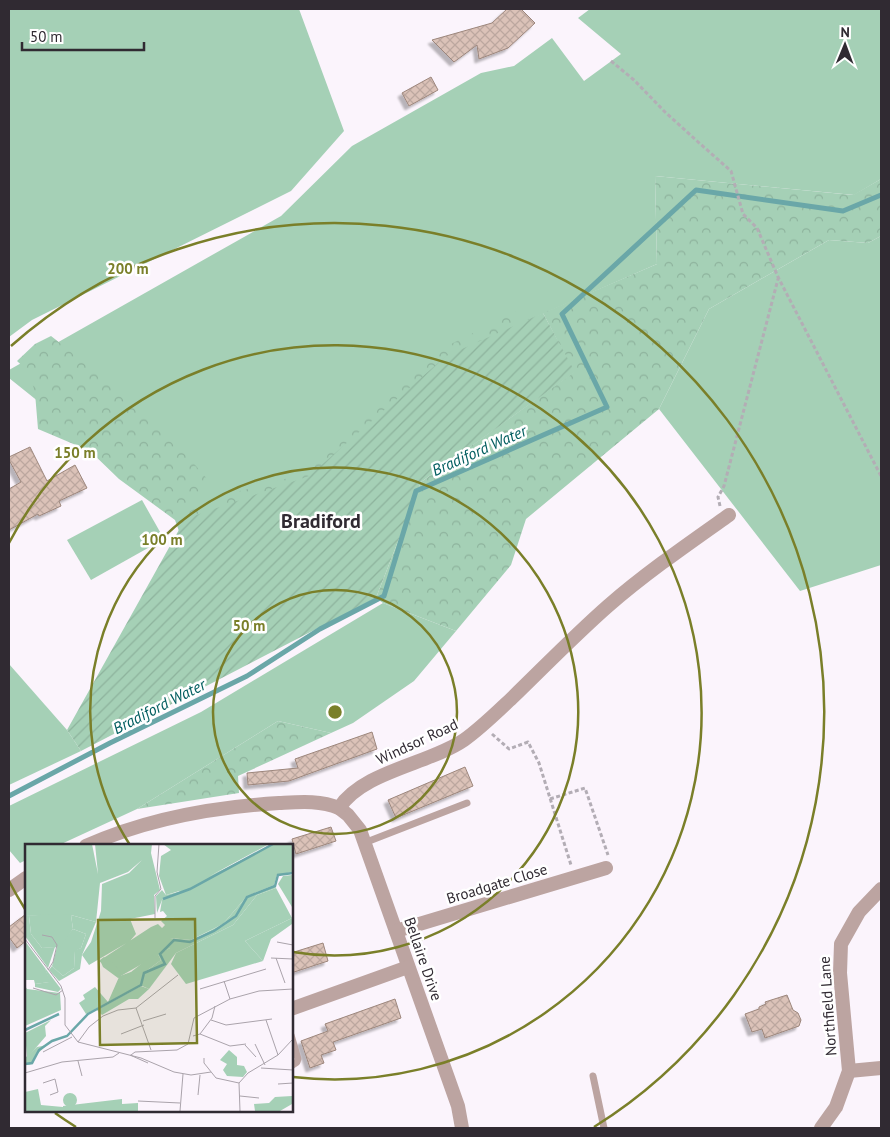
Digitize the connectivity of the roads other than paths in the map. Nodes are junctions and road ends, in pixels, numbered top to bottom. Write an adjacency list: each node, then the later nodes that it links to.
1 (729, 515): 3 (street, Windsor Road)
2 (467, 803): 4 (lane)
3 (339, 808): 4 (street, Bellaire Drive); 5 (street)
4 (364, 843): 10 (street, Bellaire Drive)
5 (91, 844)
6 (606, 868): 10 (street, Broadgate Close)
7 (25, 879): 9 (street)
8 (881, 889): 16 (street, Northfield Lane)
9 (9, 890)
10 (396, 931): 11 (street, Bellaire Drive)
11 (408, 967): 12 (street); 18 (street, Bellaire Drive)
12 (292, 1009)
13 (292, 1038): 14 (lane)
14 (292, 1065)
15 (881, 1068): 16 (street)
16 (849, 1071): 20 (street, Northfield Lane)
17 (593, 1076): 19 (lane)
18 (462, 1128)
19 (604, 1128)
20 (821, 1128)

